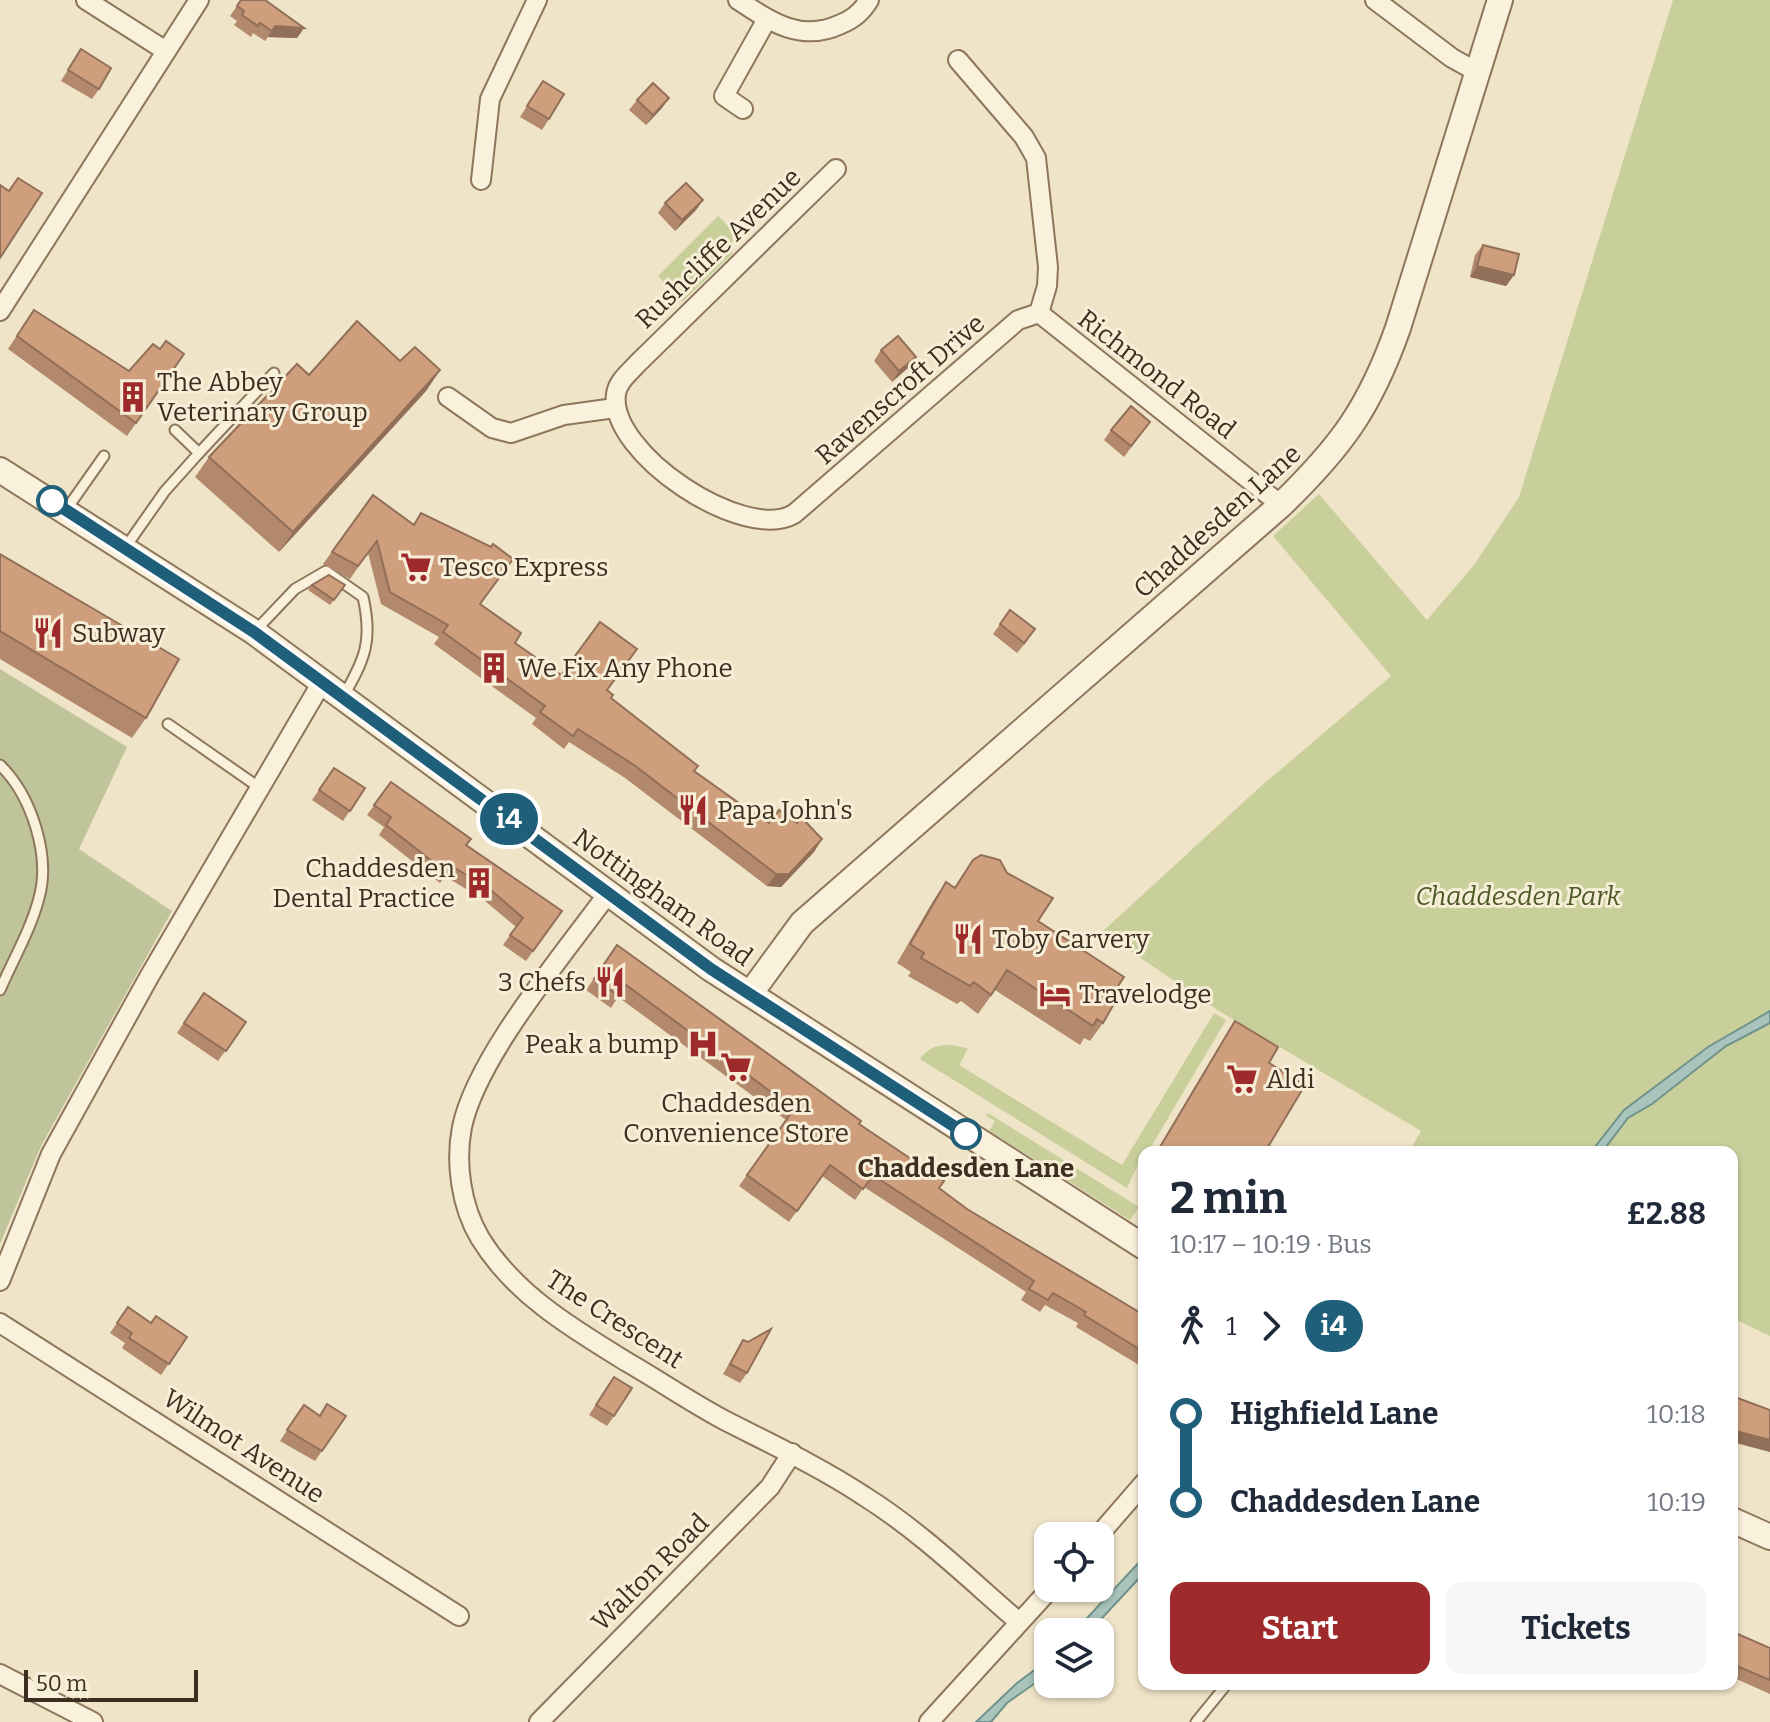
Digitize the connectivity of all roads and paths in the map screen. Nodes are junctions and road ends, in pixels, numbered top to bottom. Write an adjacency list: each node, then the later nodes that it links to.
1 (86, 0): 9 (street)
2 (199, 0): 9 (street)
3 (537, 0): 14 (street)
4 (738, 0): 8 (street)
5 (869, 0): 8 (street)
6 (1375, 0): 11 (street)
7 (1500, 0): 11 (street, Chaddesden Lane)
8 (767, 19): 12 (street)
9 (166, 51): 15 (street)
10 (958, 60): 16 (street)
11 (1479, 73): 24 (street, Chaddesden Lane)
12 (743, 109)
13 (836, 169): 19 (street, Rushcliffe Avenue)
14 (481, 180)
15 (0, 311)
16 (1039, 313): 19 (street, Ravenscroft Drive); 24 (street, Richmond Road)
17 (274, 373): 21 (lane)
18 (448, 397): 19 (street)
19 (615, 408)
20 (175, 430): 21 (lane)
21 (199, 453): 26 (lane)
22 (104, 456): 25 (lane)
23 (0, 470): 25 (street, Nottingham Road)
24 (1281, 505): 35 (street, Chaddesden Lane)
25 (66, 510): 26 (street, Nottingham Road)
26 (125, 548): 27 (street, Nottingham Road)
27 (254, 632): 28 (street, Nottingham Road); 29 (lane)
28 (322, 682): 29 (street, Nottingham Road); 32 (street)
29 (343, 697): 33 (street, Nottingham Road)
30 (168, 724): 32 (lane)
31 (0, 765): 34 (lane)
32 (260, 788): 37 (street)
33 (609, 892): 35 (street, Nottingham Road); 39 (street, The Crescent)
34 (0, 990)
35 (750, 994): 36 (street, Nottingham Road)
36 (1138, 1243)
37 (0, 1281)
38 (0, 1323): 45 (street, Wilmot Avenue)
39 (792, 1453): 46 (street, The Crescent); 50 (street, Walton Road)
40 (1138, 1490): 41 (street)
41 (1110, 1522)
42 (1738, 1523): 43 (street)
43 (1770, 1537)
44 (1038, 1602): 46 (street)
45 (459, 1616)
46 (1019, 1622): 51 (street)
47 (0, 1674): 49 (street)
48 (1222, 1690): 52 (lane)
49 (93, 1722)
50 (539, 1722)
51 (929, 1722)
52 (1196, 1722)

